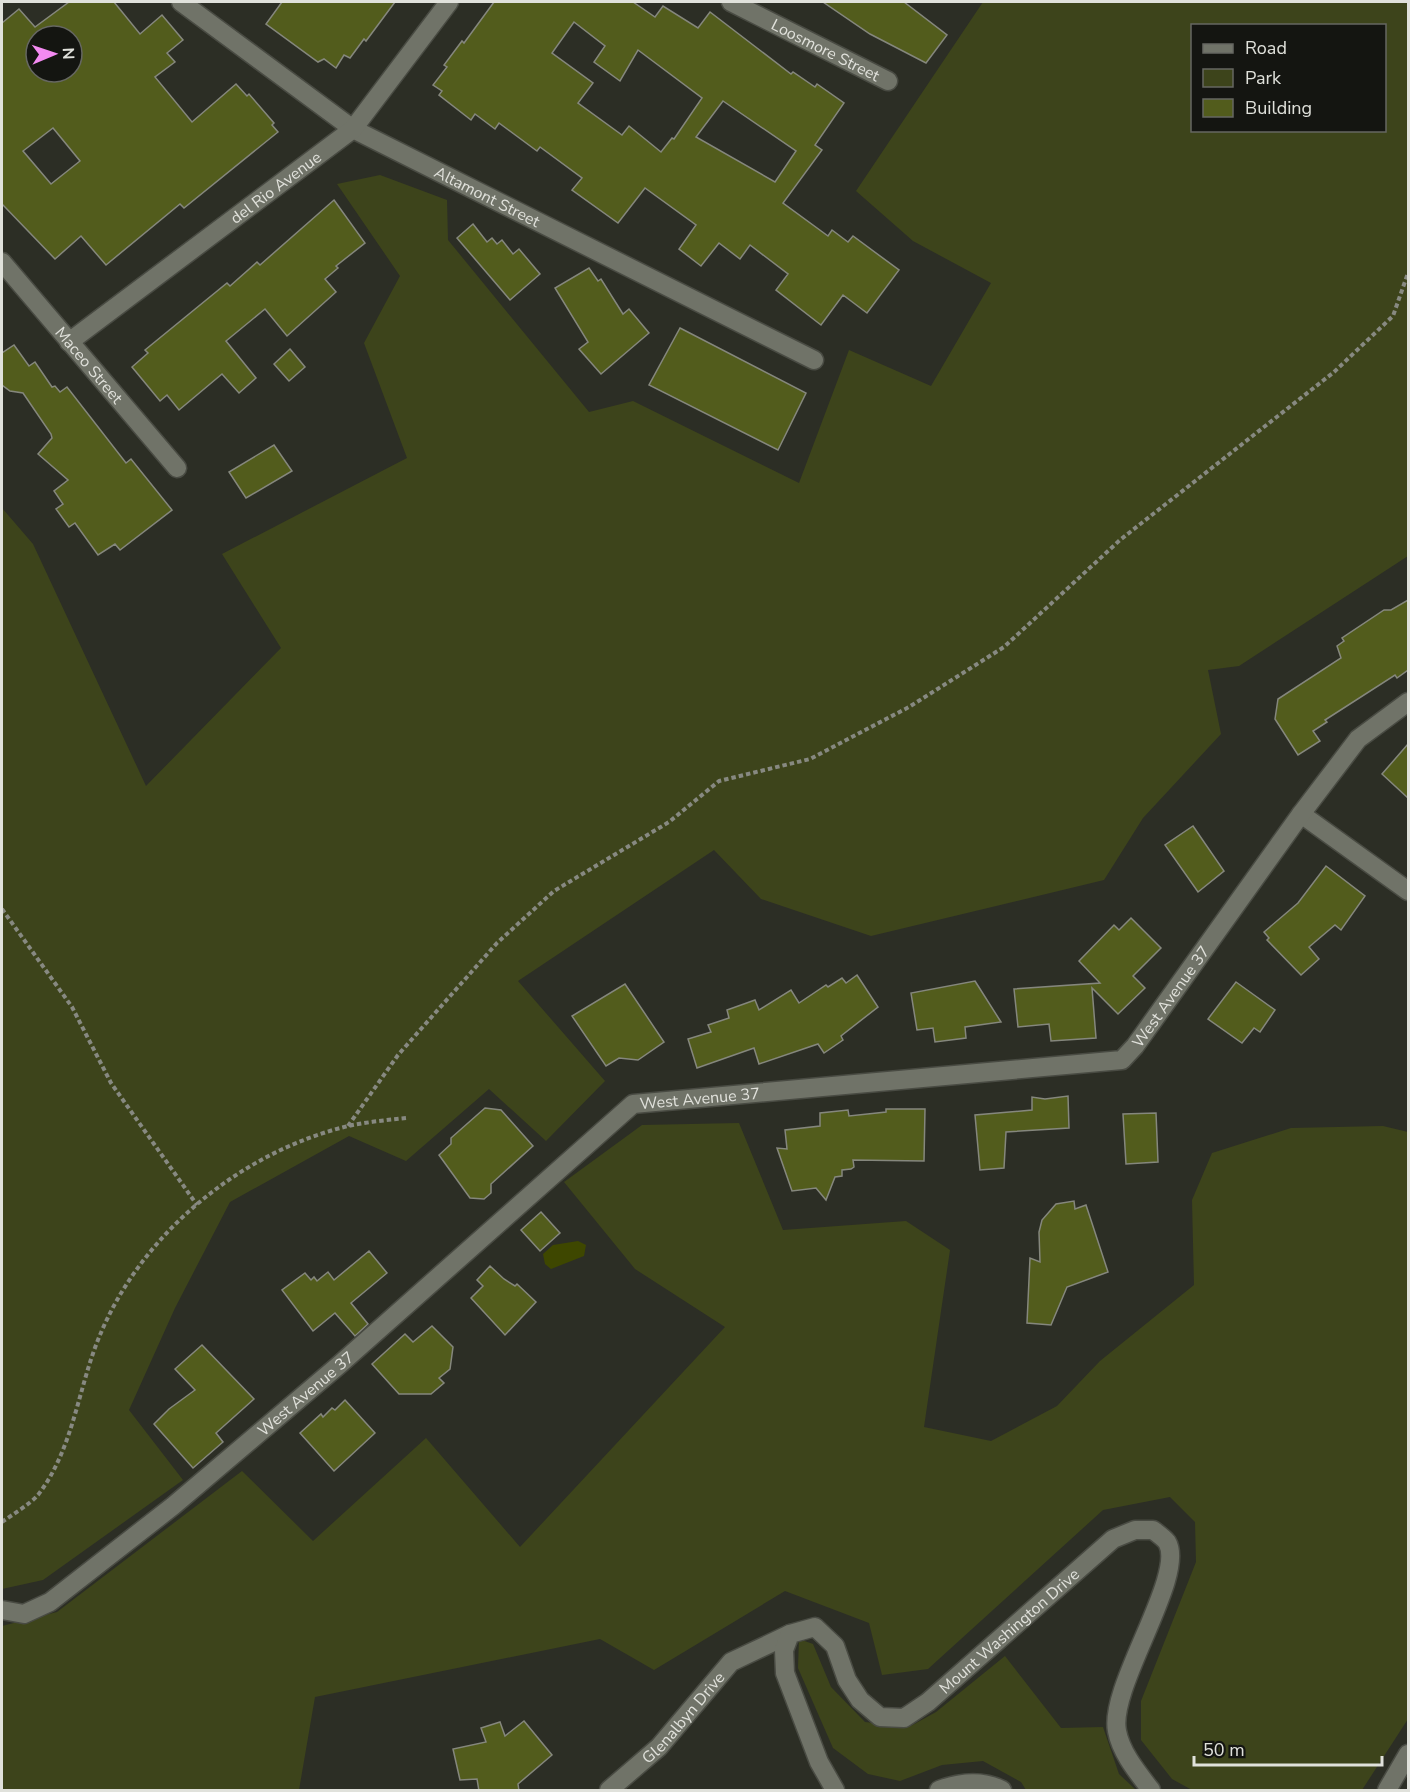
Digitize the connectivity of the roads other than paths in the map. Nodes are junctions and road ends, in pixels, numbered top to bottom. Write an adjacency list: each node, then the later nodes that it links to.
1 (181, 2): 5 (street, Altamont Street)
2 (449, 2): 5 (street, del Rio Avenue)
3 (731, 2): 4 (street, Loosmore Street)
4 (888, 81)
5 (353, 129): 7 (street, del Rio Avenue); 8 (street, Altamont Street)
6 (2, 262): 7 (street, Maceo Street)
7 (69, 342): 9 (street, Maceo Street)
8 (814, 360)
9 (177, 468)
10 (1408, 702): 11 (street, West Avenue 37)
11 (1301, 814): 12 (street); 13 (street, West Avenue 37)
12 (1408, 891)
13 (2, 1610)
14 (790, 1634): 16 (street, Glenalbyn Drive); 17 (street); 20 (street, Mount Washington Drive)
15 (1408, 1754): 21 (street)
16 (609, 1791)
17 (835, 1791)
18 (939, 1791): 19 (street)
19 (1002, 1791)
20 (1151, 1791)
21 (1388, 1791)

